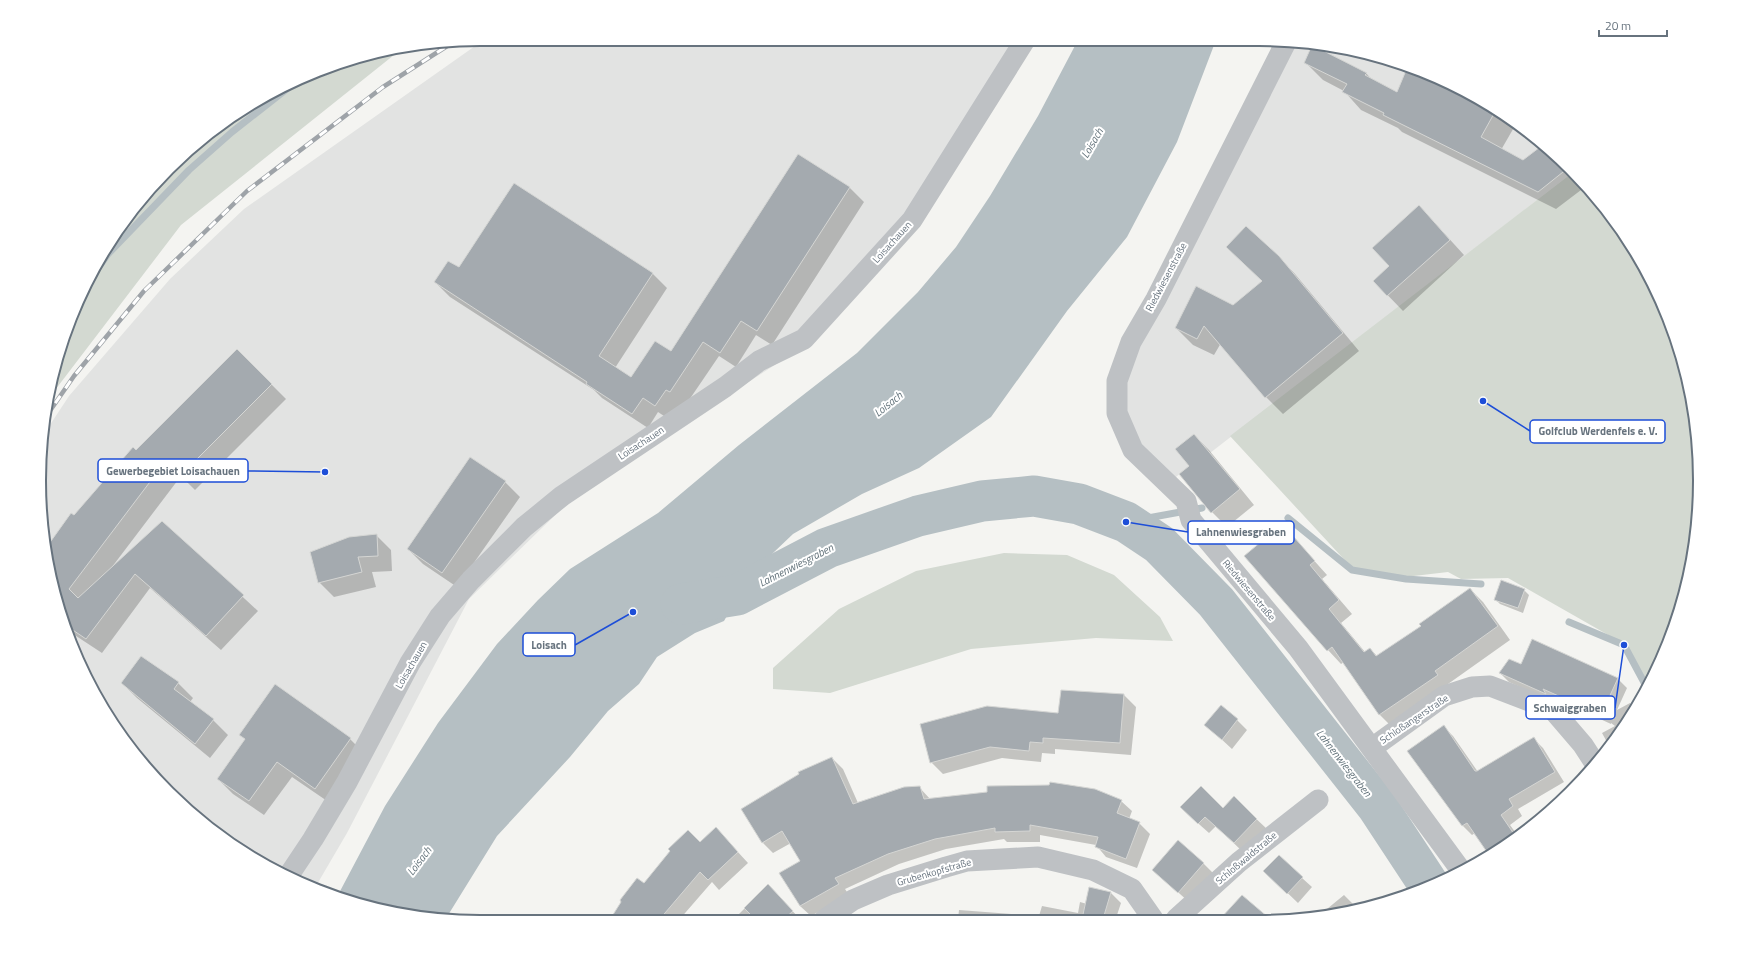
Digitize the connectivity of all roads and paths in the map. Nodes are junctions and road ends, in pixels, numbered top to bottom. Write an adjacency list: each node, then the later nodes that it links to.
1 (1021, 46): 7 (street, Loisachauen)
2 (1284, 47): 3 (street, Riedwiesenstraße)
3 (1372, 748): 4 (street, Schloßangerstraße); 6 (street, Riedwiesenstraße)
4 (1592, 759)
5 (1318, 800): 10 (street, Schloßwaldstraße)
6 (1458, 866)
7 (291, 872)
8 (831, 915): 9 (street, Grubenkopfstraße)
9 (1150, 915)
10 (1180, 915)

